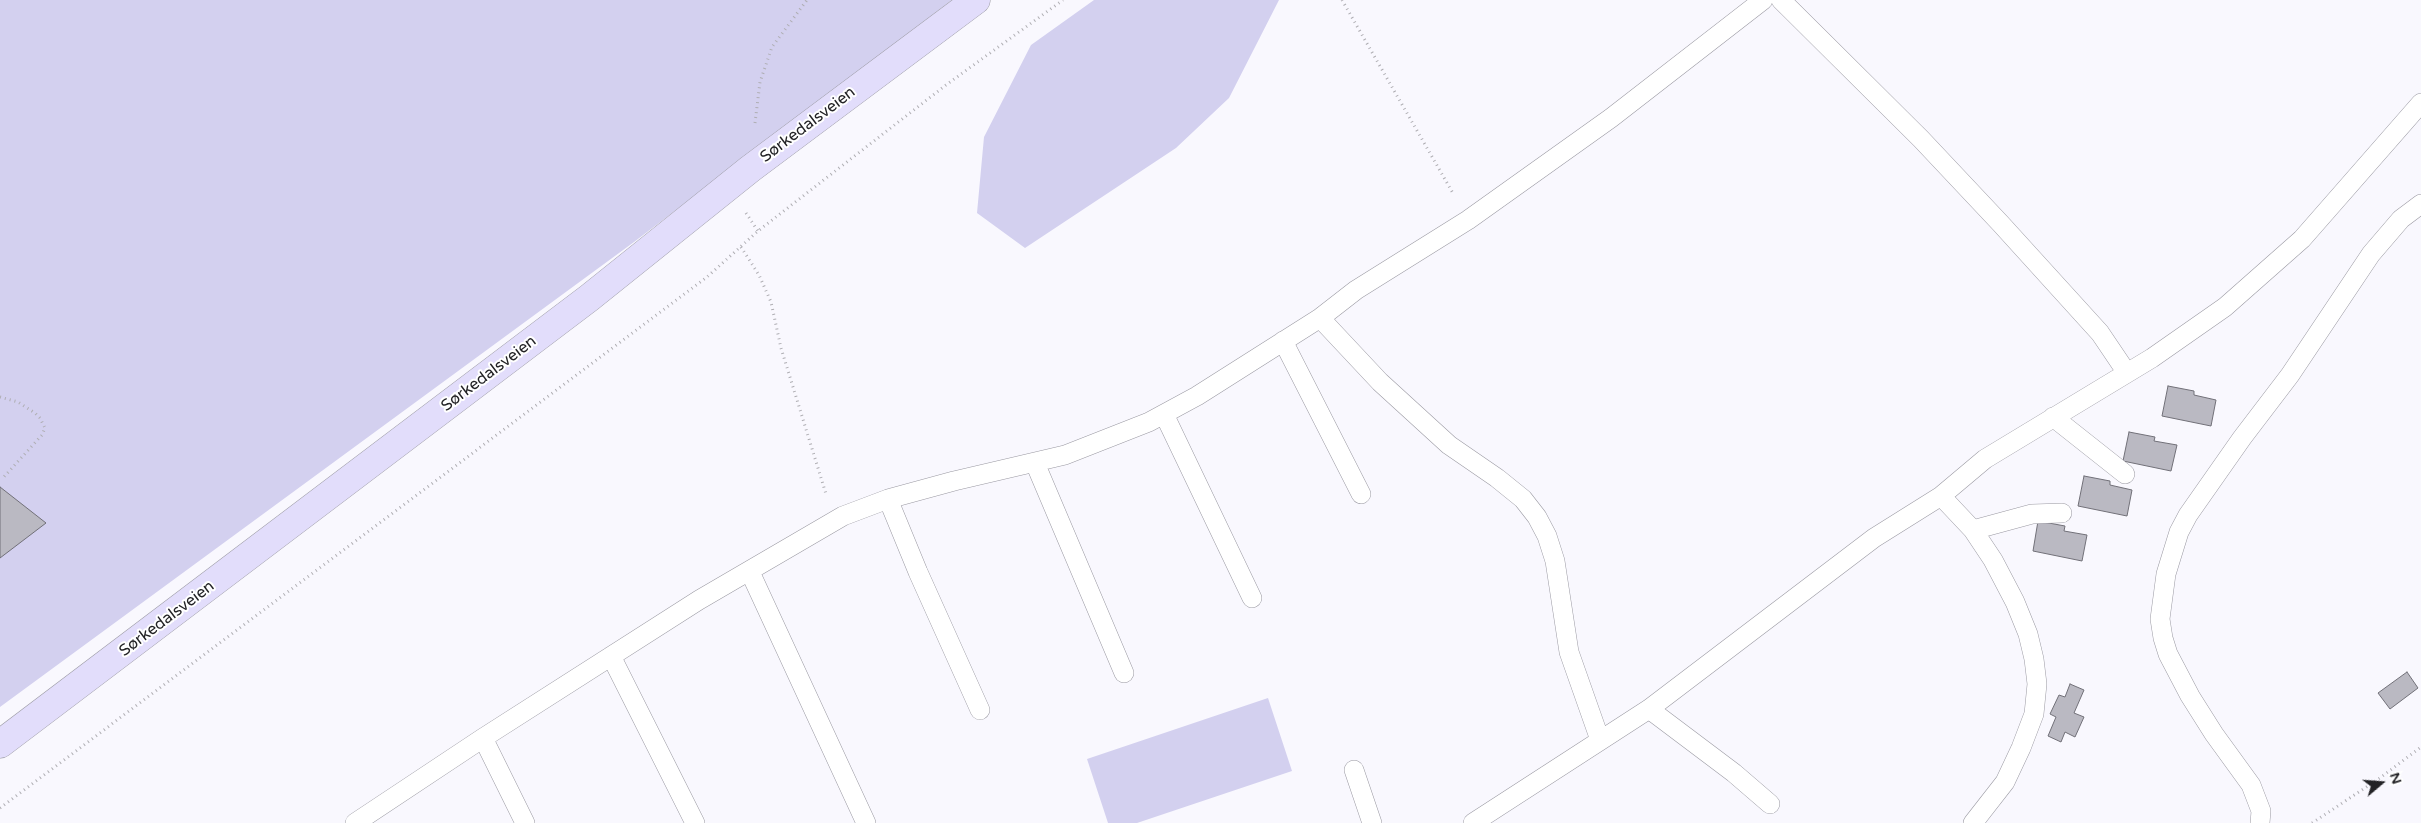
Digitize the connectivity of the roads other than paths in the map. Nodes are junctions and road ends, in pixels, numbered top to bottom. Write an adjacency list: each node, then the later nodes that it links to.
1 (976, 0): 26 (street, Sørkedalsveien)
2 (1763, 0): 6 (lane)
3 (1780, 0): 8 (lane)
4 (2421, 103): 8 (lane)
5 (2421, 204): 29 (lane)
6 (1320, 318): 7 (lane); 25 (lane)
7 (1283, 341): 9 (lane); 13 (lane)
8 (2127, 374): 10 (lane)
9 (1164, 414): 11 (lane); 19 (lane)
10 (2053, 417): 12 (lane); 14 (lane)
11 (1035, 463): 15 (lane); 21 (lane)
12 (2125, 474)
13 (1361, 494)
14 (1941, 496): 17 (lane); 22 (lane)
15 (888, 499): 18 (lane); 23 (lane)
16 (2062, 513): 17 (lane)
17 (1973, 530): 36 (lane)
18 (750, 572): 20 (lane); 33 (lane)
19 (1252, 598)
20 (611, 656): 24 (lane); 32 (lane)
21 (1124, 673)
22 (1649, 709): 25 (lane); 28 (lane)
23 (980, 710)
24 (483, 738): 30 (lane); 31 (lane)
25 (1600, 740): 35 (lane)
26 (0, 744)
27 (1354, 770): 34 (lane)
28 (1770, 804)
29 (2260, 817)
30 (356, 823)
31 (525, 823)
32 (695, 823)
33 (866, 823)
34 (1372, 823)
35 (1473, 823)
36 (1973, 823)

